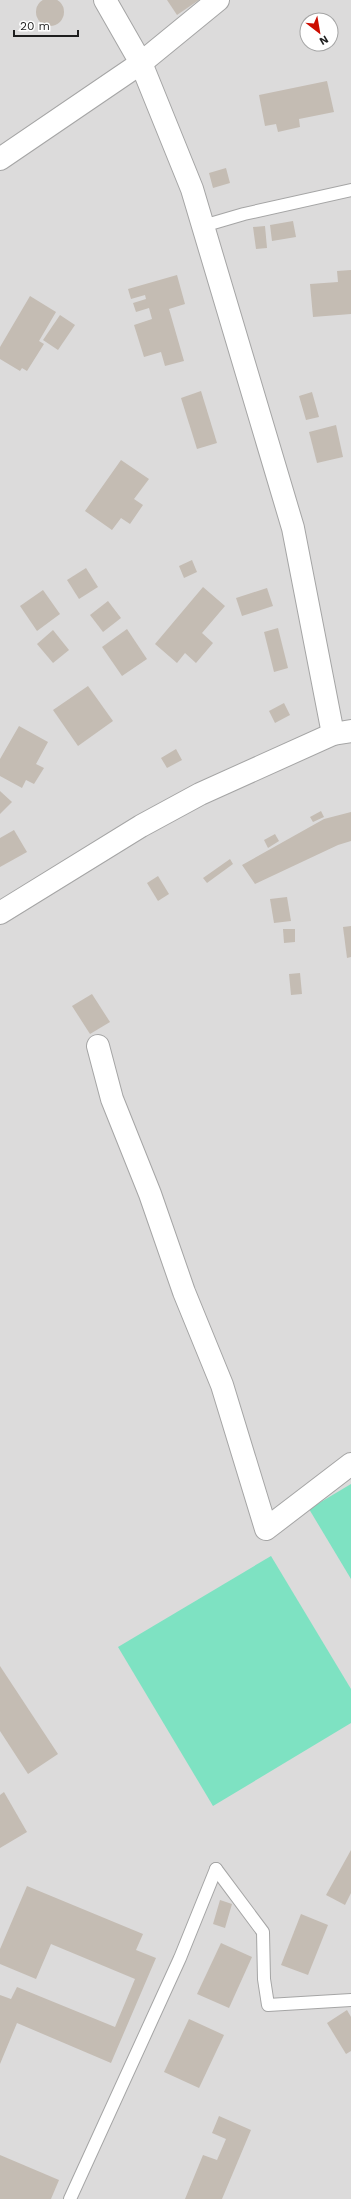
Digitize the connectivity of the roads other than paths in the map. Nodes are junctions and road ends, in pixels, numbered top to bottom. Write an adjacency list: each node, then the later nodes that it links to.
1 (105, 0): 3 (street)
2 (218, 0): 3 (street)
3 (141, 63): 4 (street); 6 (street)
4 (0, 159)
5 (351, 190): 6 (lane)
6 (203, 226): 7 (street)
7 (342, 732): 8 (street)
8 (0, 913)
9 (98, 1046): 10 (street)
10 (351, 1464)
11 (351, 2000): 12 (lane)
12 (70, 2199)

